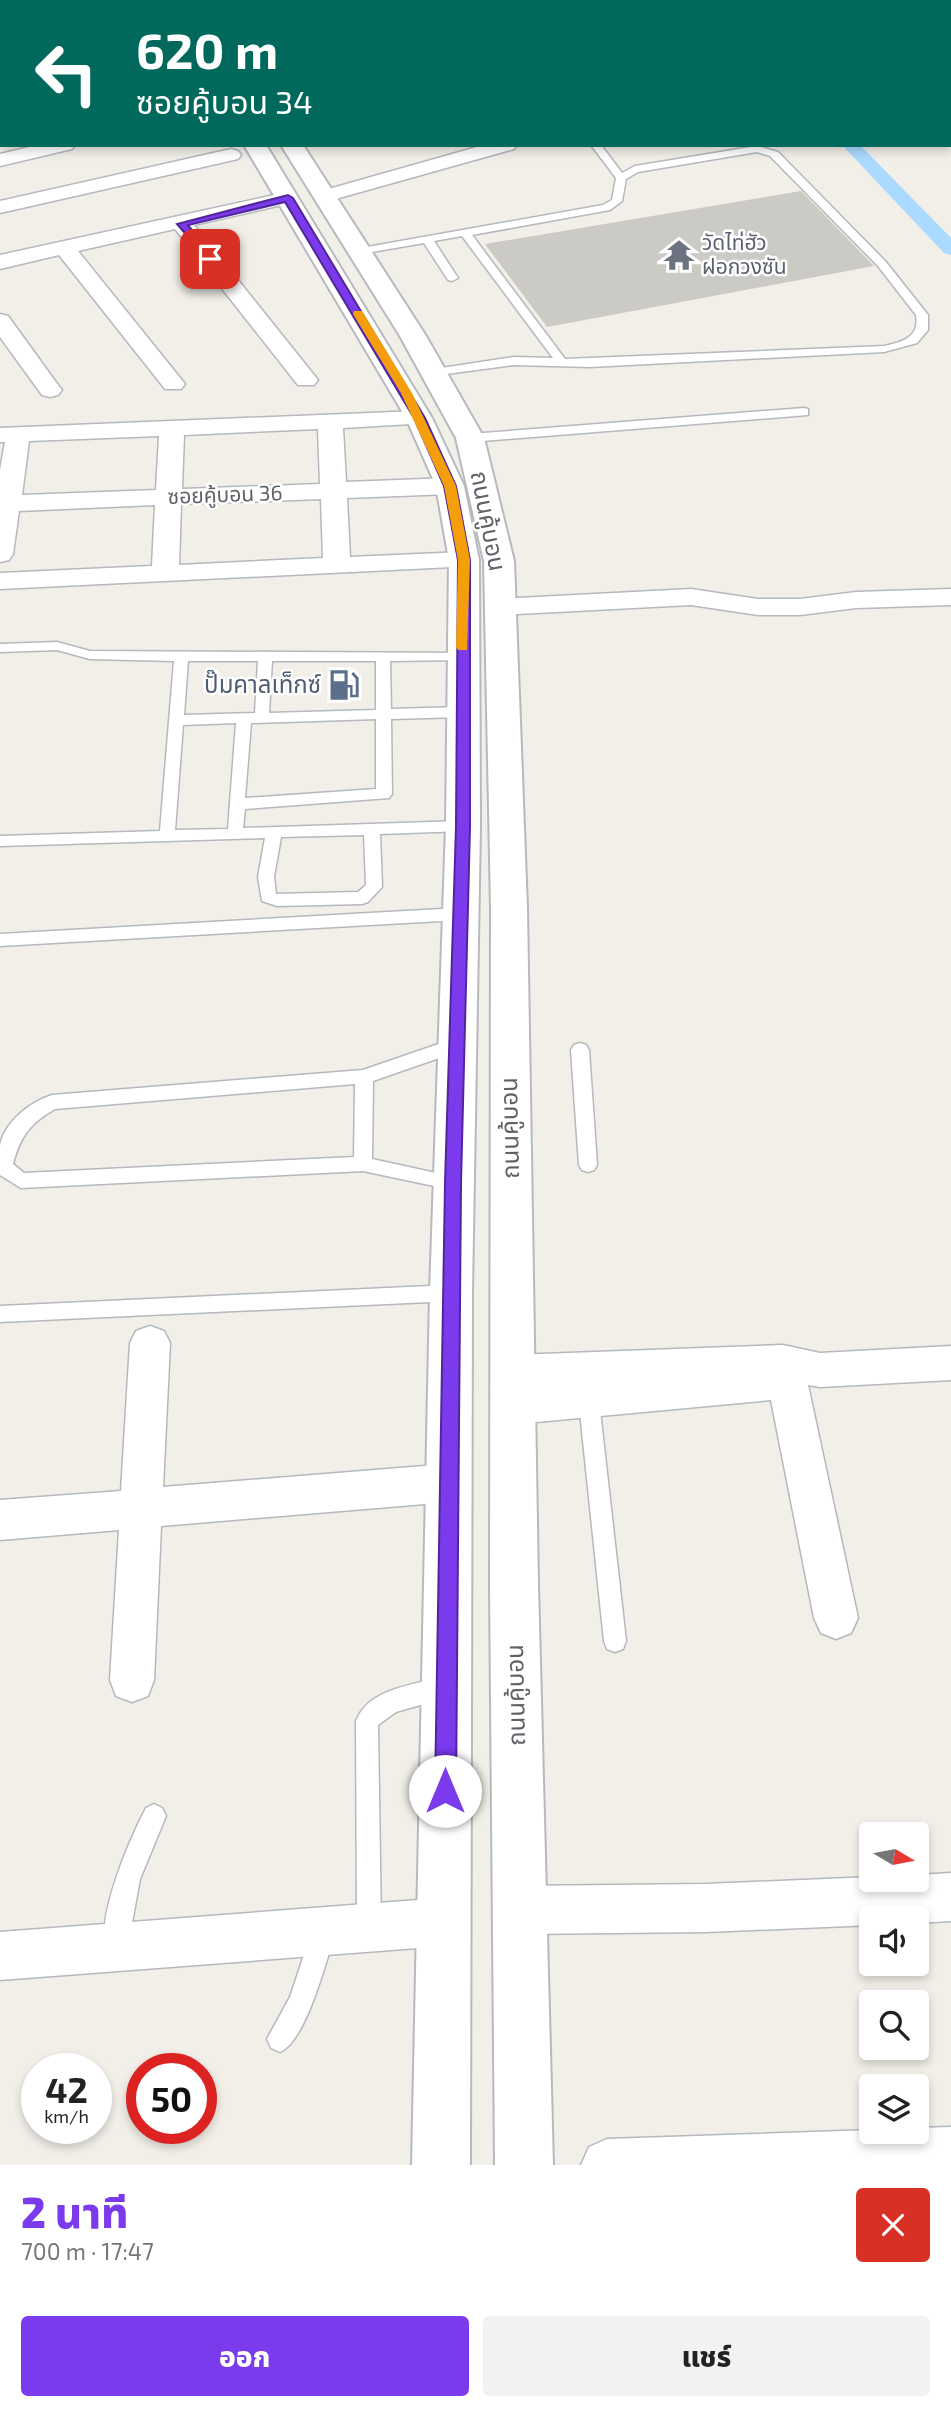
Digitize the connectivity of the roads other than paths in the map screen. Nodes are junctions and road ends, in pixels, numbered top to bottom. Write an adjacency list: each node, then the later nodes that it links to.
1 (56, 147): 6 (street)
2 (292, 147): 8 (main road, ถนนคู้บอน)
3 (499, 147): 8 (street)
4 (598, 147): 7 (lane)
5 (243, 150): 8 (main road, ถนนคู้บอน); 9 (street)
6 (0, 159)
7 (621, 177): 12 (lane); 20 (lane)
8 (299, 195): 10 (street); 11 (street); 15 (main road, ถนนคู้บอน); 27 (main road, ถนนคู้บอน)
9 (0, 207)
10 (182, 224): 11 (street); 23 (street)
11 (147, 228): 14 (street)
12 (465, 233): 13 (lane); 20 (lane)
13 (427, 239): 15 (lane); 17 (lane)
14 (64, 247): 16 (street); 24 (street)
15 (360, 251): 22 (main road, ถนนคู้บอน)
16 (0, 262)
17 (452, 278)
18 (0, 321): 19 (street)
19 (32, 363): 21 (street); 25 (street)
20 (562, 363): 22 (lane)
21 (0, 366)
22 (435, 373): 31 (main road, ถนนคู้บอน)
23 (306, 380)
24 (173, 384)
25 (50, 390)
26 (804, 412): 31 (lane)
27 (419, 418): 28 (street); 32 (main road, ถนนคู้บอน)
28 (330, 422): 29 (street); 33 (street)
29 (172, 428): 30 (street); 34 (street)
30 (9, 435): 35 (street)
31 (470, 438): 42 (main road, ถนนคู้บอน)
32 (450, 486): 33 (street, ซอยคู้บอน 36); 37 (main road, ถนนคู้บอน)
33 (333, 490): 34 (street, ซอยคู้บอน 36); 38 (street)
34 (168, 498): 35 (street, ซอยคู้บอน 36); 39 (street)
35 (4, 504): 36 (street)
36 (0, 554)
37 (464, 560): 38 (street); 45 (main road, ถนนคู้บอน)
38 (337, 565): 39 (street)
39 (165, 573): 40 (street)
40 (0, 581)
41 (951, 597): 42 (street)
42 (500, 607): 53 (main road, ถนนคู้บอน)
43 (0, 648): 46 (lane)
44 (383, 655): 45 (lane); 47 (lane); 49 (lane)
45 (463, 656): 48 (main road, ถนนคู้บอน)
46 (181, 657): 47 (lane); 52 (lane)
47 (265, 657): 50 (lane)
48 (463, 712): 49 (lane); 55 (main road, ถนนคู้บอน)
49 (384, 714): 50 (lane); 54 (lane)
50 (262, 717): 51 (lane)
51 (244, 718): 52 (lane); 54 (lane)
52 (177, 720): 59 (lane)
53 (505, 790): 55 (main road); 75 (main road, ถนนคู้บอน)
54 (238, 804): 58 (lane)
55 (463, 808): 56 (lane); 61 (main road, ถนนคู้บอน)
56 (372, 829): 57 (lane); 57 (lane)
57 (274, 834): 58 (lane)
58 (235, 835): 59 (lane)
59 (167, 836): 60 (lane)
60 (0, 841)
61 (459, 914): 62 (lane); 63 (main road, ถนนคู้บอน)
62 (0, 940)
63 (456, 1045): 65 (lane); 68 (main road, ถนนคู้บอน)
64 (579, 1050): 67 (lane)
65 (364, 1077): 66 (lane); 66 (lane)
66 (363, 1164): 68 (lane)
67 (587, 1165)
68 (453, 1183): 69 (main road, ถนนคู้บอน)
69 (451, 1293): 70 (lane); 76 (main road, ถนนคู้บอน)
70 (0, 1314)
71 (150, 1343): 77 (street)
72 (951, 1363): 73 (street)
73 (797, 1371): 74 (street); 79 (street)
74 (587, 1384): 75 (street); 80 (lane)
75 (514, 1389): 85 (main road, ถนนคู้บอน)
76 (449, 1483): 77 (street); 82 (main road, ถนนคู้บอน)
77 (142, 1509): 78 (street); 81 (street)
78 (0, 1520)
79 (836, 1618)
80 (615, 1641)
81 (132, 1680)
82 (446, 1687): 86 (main road, ถนนคู้บอน); 87 (lane)
83 (154, 1816): 88 (lane)
84 (951, 1896): 85 (street)
85 (521, 1910): 93 (main road, ถนนคู้บอน)
86 (444, 1922): 87 (street); 92 (main road, ถนนคู้บอน)
87 (346, 1929): 88 (street); 90 (lane)
88 (116, 1947): 89 (street)
89 (0, 1956)
90 (280, 2039)
91 (951, 2153): 94 (street)
92 (441, 2165)
93 (524, 2165)
94 (607, 2165)

